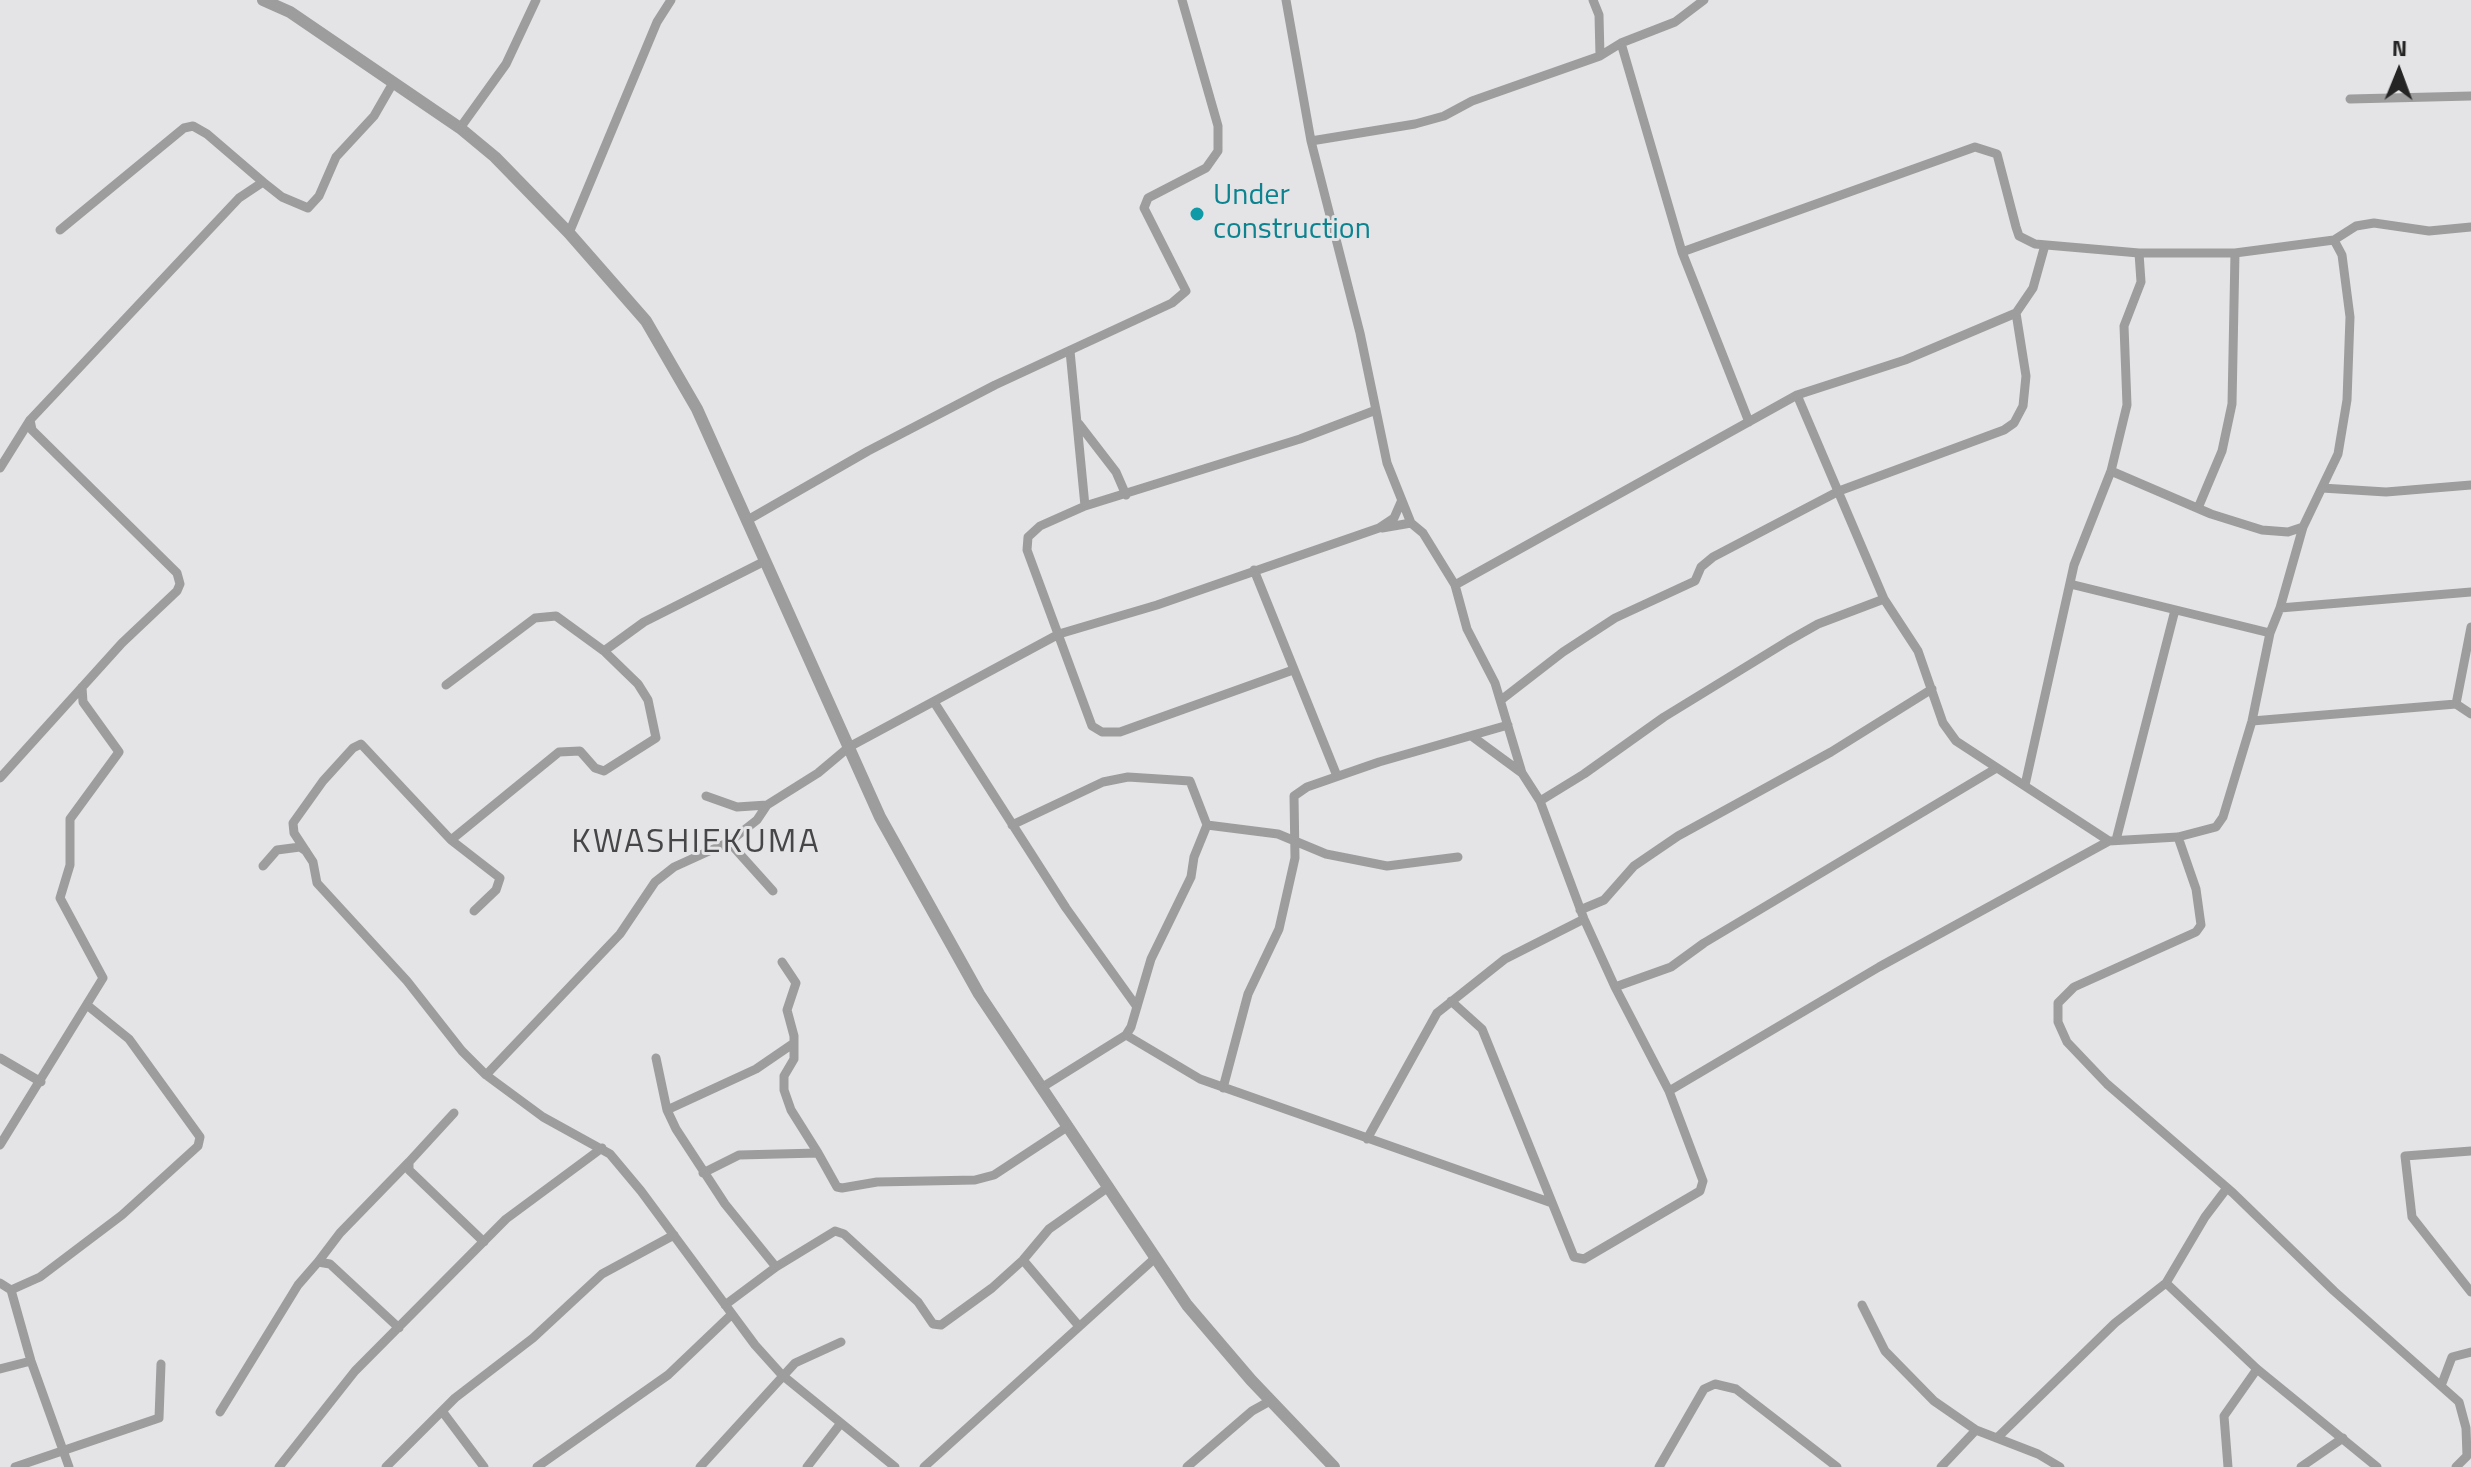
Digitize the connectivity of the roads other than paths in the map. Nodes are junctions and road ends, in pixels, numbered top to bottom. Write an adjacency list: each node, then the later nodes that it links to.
1 (263, 0): 10 (street)
2 (536, 0): 13 (street)
3 (671, 0): 18 (street)
4 (1182, 0): 25 (street)
5 (1286, 0): 14 (street)
6 (1593, 0): 9 (street)
7 (1704, 0): 8 (street)
8 (1621, 43): 9 (street); 21 (street)
9 (1600, 56): 14 (street)
10 (393, 83): 13 (street); 15 (street)
11 (2471, 96): 12 (street)
12 (2350, 99)
13 (460, 128): 18 (street)
14 (1311, 141): 27 (street)
15 (263, 182): 17 (street); 28 (street)
16 (2471, 227): 19 (street)
17 (60, 230)
18 (569, 233): 40 (street)
19 (2334, 240): 23 (street); 34 (street)
20 (2045, 245): 21 (street); 22 (street); 24 (street)
21 (1682, 252): 29 (street)
22 (2139, 253): 23 (street); 32 (street)
23 (2235, 253): 39 (street)
24 (2016, 313): 26 (street); 35 (street)
25 (1070, 351): 30 (street); 40 (street)
26 (1797, 395): 29 (street); 35 (street)
27 (1376, 410): 36 (street); 37 (street)
28 (30, 420): 31 (street); 58 (street)
29 (1749, 422): 47 (street)
30 (1079, 424): 36 (street); 38 (street)
31 (0, 468)
32 (2111, 471): 39 (street); 46 (street)
33 (2471, 485): 34 (street)
34 (2322, 488): 42 (street)
35 (1839, 491): 49 (street); 60 (street)
36 (1126, 495): 38 (street)
37 (1401, 502): 41 (street); 43 (street)
38 (1085, 506): 54 (street)
39 (2198, 508): 42 (street)
40 (746, 521): 44 (street)
41 (1411, 523): 43 (street); 47 (street)
42 (2303, 527): 50 (street)
43 (1379, 528): 45 (street)
44 (763, 562): 55 (street); 67 (street)
45 (1254, 570): 54 (street); 56 (street)
46 (2070, 584): 51 (street); 72 (street)
47 (1455, 585): 60 (street)
48 (2471, 592): 50 (street)
49 (1884, 599): 59 (street); 74 (street)
50 (2280, 608): 53 (street)
51 (2175, 610): 53 (street); 81 (street)
52 (2471, 627): 62 (street)
53 (2270, 633): 64 (street)
54 (1059, 634): 56 (street); 61 (street)
55 (604, 651): 57 (street); 80 (street)
56 (1293, 670): 70 (street)
57 (446, 685)
58 (82, 687): 71 (street); 92 (street)
59 (1932, 689): 68 (street); 88 (street)
60 (1501, 700): 65 (street)
61 (934, 702): 67 (street); 76 (street)
62 (2456, 704): 63 (street); 64 (street)
63 (2471, 714)
64 (2252, 721): 78 (street)
65 (1508, 725): 66 (street); 69 (street)
66 (1473, 737): 69 (street); 70 (street)
67 (849, 747): 75 (street); 100 (street)
68 (1995, 769): 72 (street); 90 (street)
69 (1522, 773): 74 (street)
70 (1337, 776): 79 (street)
71 (0, 778)
72 (2025, 785): 81 (street)
73 (706, 796): 75 (street)
74 (1540, 801): 88 (street)
75 (767, 805): 82 (street)
76 (1012, 825): 77 (street); 93 (street)
77 (1207, 825): 79 (street); 93 (street)
78 (2178, 837): 81 (street); 114 (street)
79 (1295, 839): 84 (street); 101 (street)
80 (451, 840): 83 (street); 87 (street)
81 (2112, 840): 102 (street)
82 (729, 842): 86 (street); 98 (street)
83 (306, 851): 85 (street); 98 (street)
84 (1458, 857)
85 (263, 866)
86 (773, 891)
87 (474, 911)
88 (1582, 914): 90 (street); 91 (street)
89 (782, 962): 95 (street)
90 (1615, 987): 102 (street)
91 (1451, 1001): 106 (street); 115 (street)
92 (87, 1005): 99 (street); 124 (street)
93 (1137, 1007): 94 (street)
94 (1126, 1035): 100 (street); 101 (street)
95 (794, 1043): 103 (street); 110 (street)
96 (0, 1058): 99 (street)
97 (656, 1058): 103 (street)
98 (486, 1075): 108 (street)
99 (41, 1082): 107 (street)
100 (1041, 1088): 105 (street)
101 (1223, 1088): 106 (street)
102 (1669, 1091): 115 (street)
103 (667, 1110): 112 (street)
104 (454, 1113): 111 (street)
105 (1067, 1127): 110 (street); 113 (street)
106 (1367, 1139): 115 (street)
107 (0, 1145)
108 (602, 1148): 116 (street); 117 (street)
109 (2471, 1151): 125 (street)
110 (818, 1153): 112 (street)
111 (409, 1162): 117 (street); 120 (street)
112 (703, 1173): 121 (street)
113 (1107, 1188): 118 (street); 119 (street)
114 (2227, 1188): 123 (street); 138 (street)
115 (1552, 1203)
116 (674, 1235): 126 (street); 140 (street)
117 (484, 1242): 130 (street)
118 (1154, 1259): 129 (street); 139 (street)
119 (1023, 1260): 121 (street); 129 (street)
120 (318, 1262): 130 (street); 141 (street)
121 (776, 1267): 126 (street)
122 (0, 1283): 124 (street)
123 (2166, 1283): 136 (street); 144 (street)
124 (11, 1290): 133 (street)
125 (2471, 1292)
126 (725, 1305): 128 (street)
127 (1862, 1305): 143 (street)
128 (732, 1314): 137 (street); 153 (street)
129 (1078, 1325): 157 (street)
130 (399, 1328): 150 (street)
131 (841, 1342): 137 (street)
132 (2471, 1352): 138 (street)
133 (31, 1361): 135 (street); 146 (street)
134 (161, 1364): 146 (street)
135 (0, 1369)
136 (2257, 1369): 145 (street); 164 (street)
137 (782, 1375): 142 (street); 154 (street)
138 (2441, 1386): 147 (street)
139 (1270, 1401): 158 (street); 159 (street)
140 (442, 1411): 151 (street); 152 (street)
141 (220, 1412)
142 (841, 1423): 155 (street); 156 (street)
143 (1976, 1430): 144 (street); 162 (street)
144 (1998, 1437): 163 (street)
145 (2343, 1438): 165 (street); 166 (street)
146 (61, 1454): 148 (street); 149 (street)
147 (2469, 1455): 167 (street)
148 (15, 1467)
149 (69, 1467)
150 (279, 1467)
151 (386, 1467)
152 (484, 1467)
153 (537, 1467)
154 (700, 1467)
155 (807, 1467)
156 (895, 1467)
157 (924, 1467)
158 (1187, 1467)
159 (1334, 1467)
160 (1659, 1467): 161 (street)
161 (1837, 1467)
162 (1941, 1467)
163 (2060, 1467)
164 (2228, 1467)
165 (2301, 1467)
166 (2377, 1467)
167 (2456, 1467)

